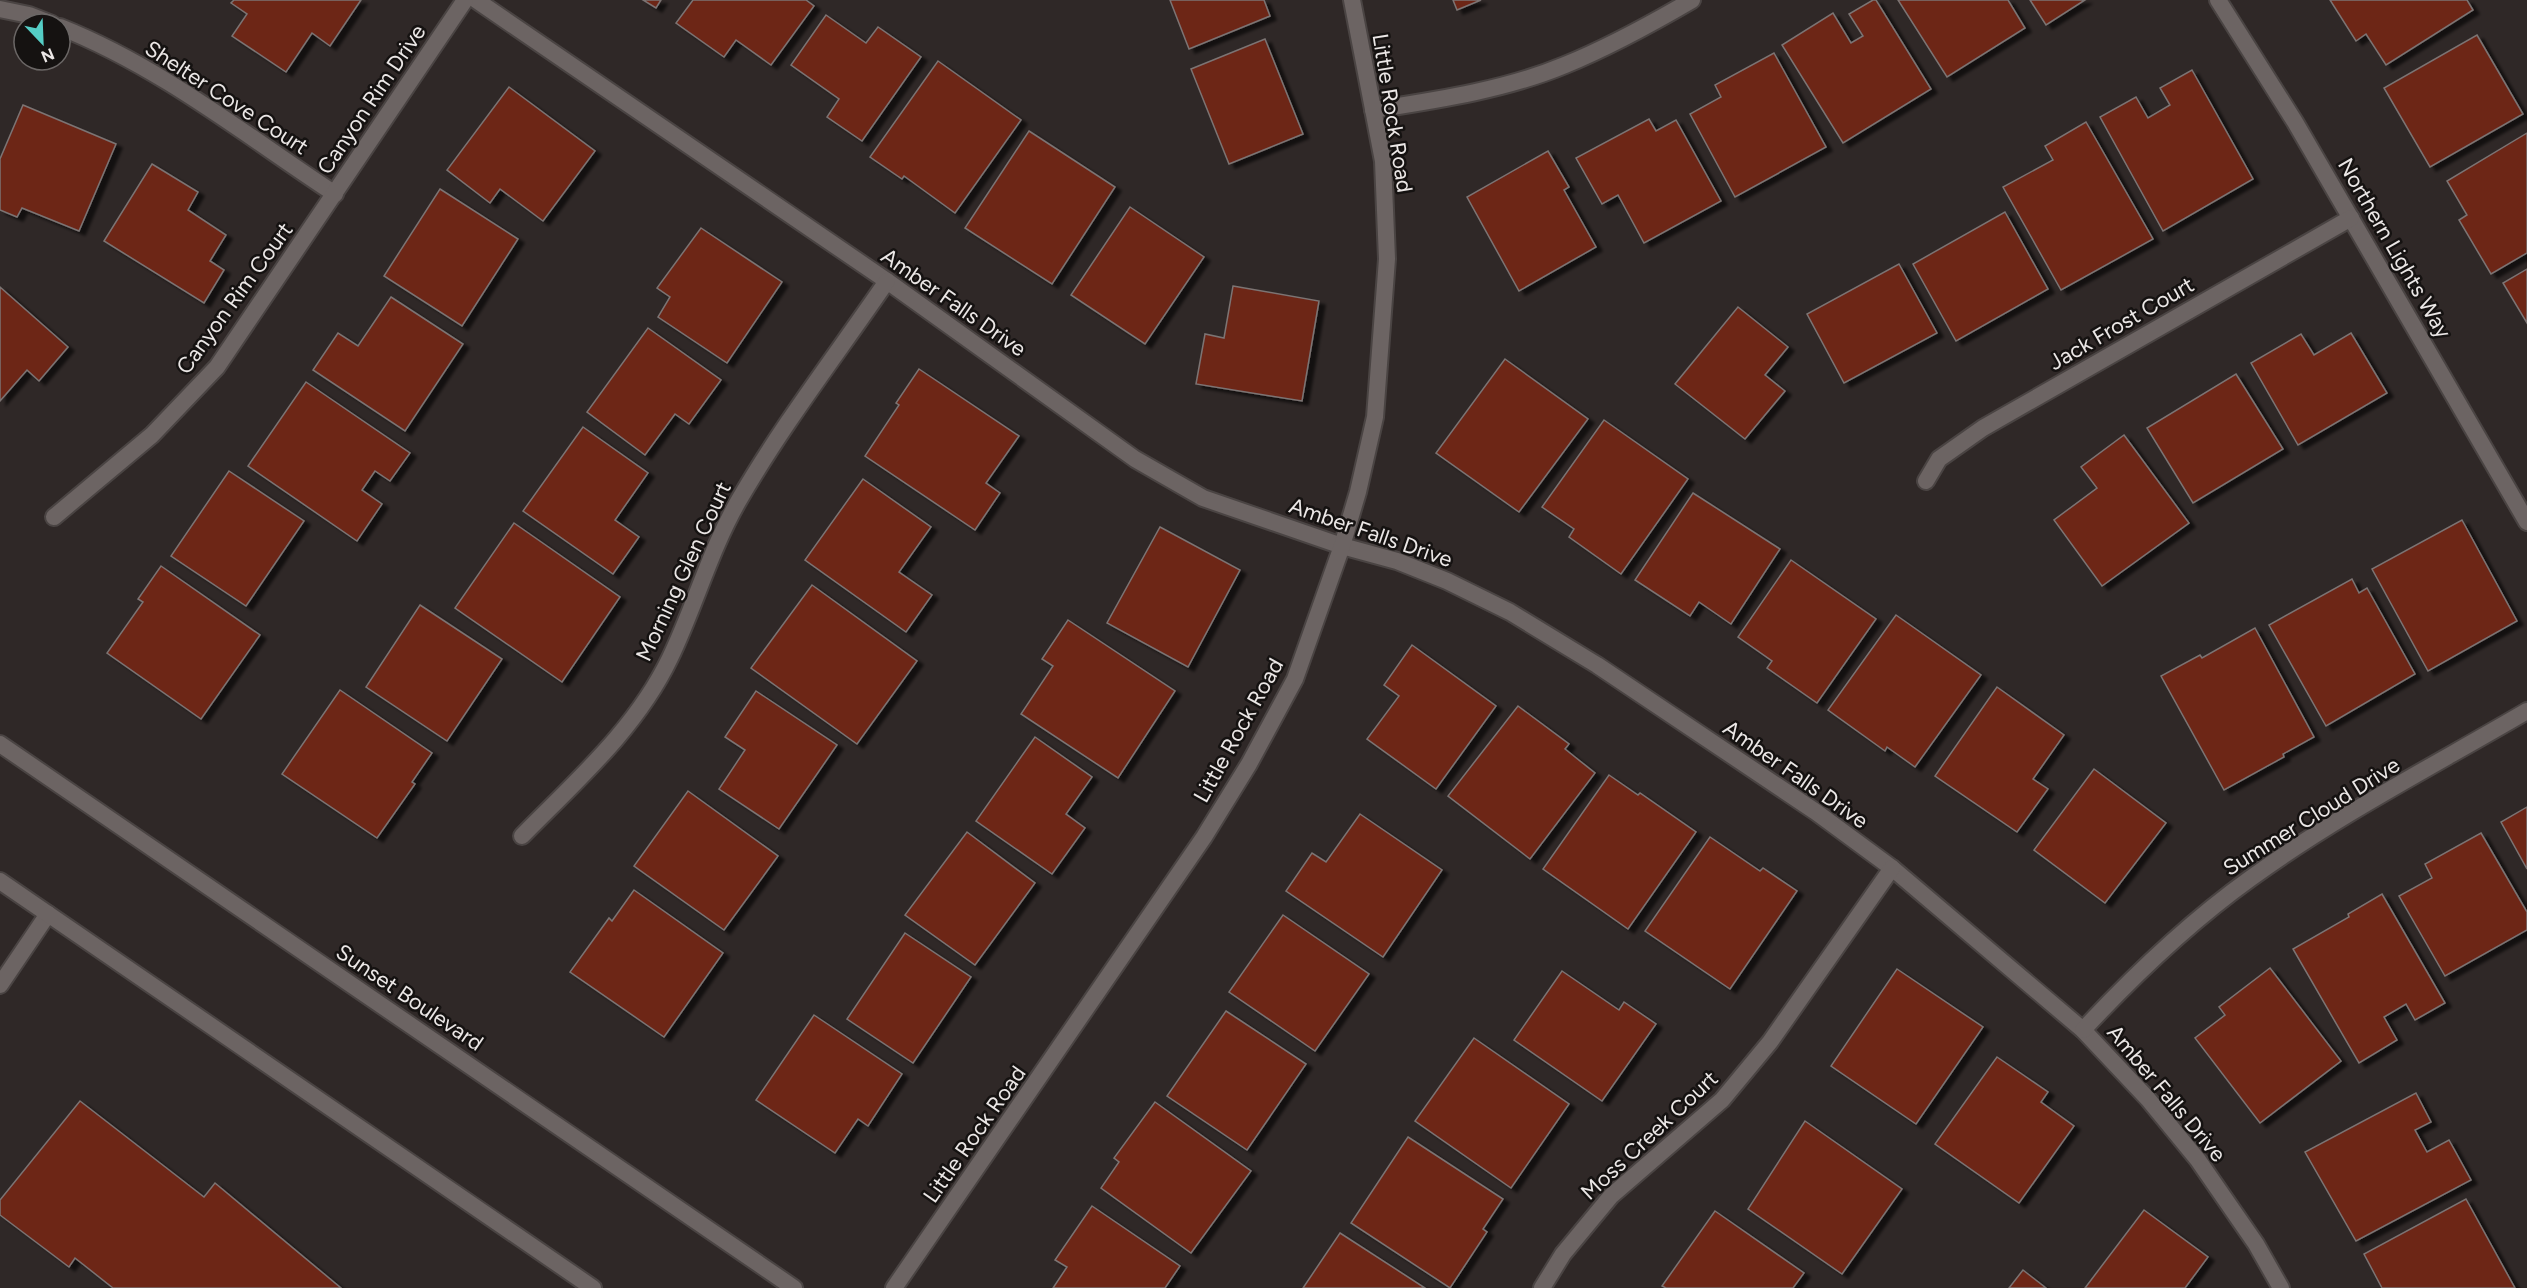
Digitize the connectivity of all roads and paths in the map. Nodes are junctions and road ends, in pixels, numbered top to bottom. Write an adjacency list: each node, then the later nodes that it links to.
1 (465, 0): 8 (street, Canyon Rim Drive)
2 (476, 0): 10 (street, Amber Falls Drive)
3 (1352, 0): 7 (street, Little Rock Road)
4 (1692, 0): 7 (street)
5 (2218, 0): 9 (street, Northern Lights Way)
6 (72, 32): 8 (street, Shelter Cove Court)
7 (1373, 110): 14 (street, Little Rock Road)
8 (335, 194): 12 (street, Canyon Rim Court)
9 (2351, 218): 11 (street, Jack Frost Court); 13 (street, Northern Lights Way)
10 (887, 281): 14 (street, Amber Falls Drive); 17 (street, Morning Glen Court)
11 (1926, 482)
12 (54, 517)
13 (2527, 522)
14 (1342, 546): 18 (street, Amber Falls Drive); 25 (street, Little Rock Road)
15 (2527, 711): 22 (street, Summer Cloud Drive)
16 (0, 744): 24 (street, Sunset Boulevard)
17 (522, 836)
18 (1892, 868): 22 (street, Amber Falls Drive); 26 (street, Moss Creek Court)
19 (0, 881): 20 (street)
20 (48, 914): 21 (street); 23 (street)
21 (0, 985)
22 (2083, 1030): 27 (street, Amber Falls Drive)
23 (593, 1288)
24 (794, 1288)
25 (894, 1288)
26 (1542, 1288)
27 (2282, 1288)

